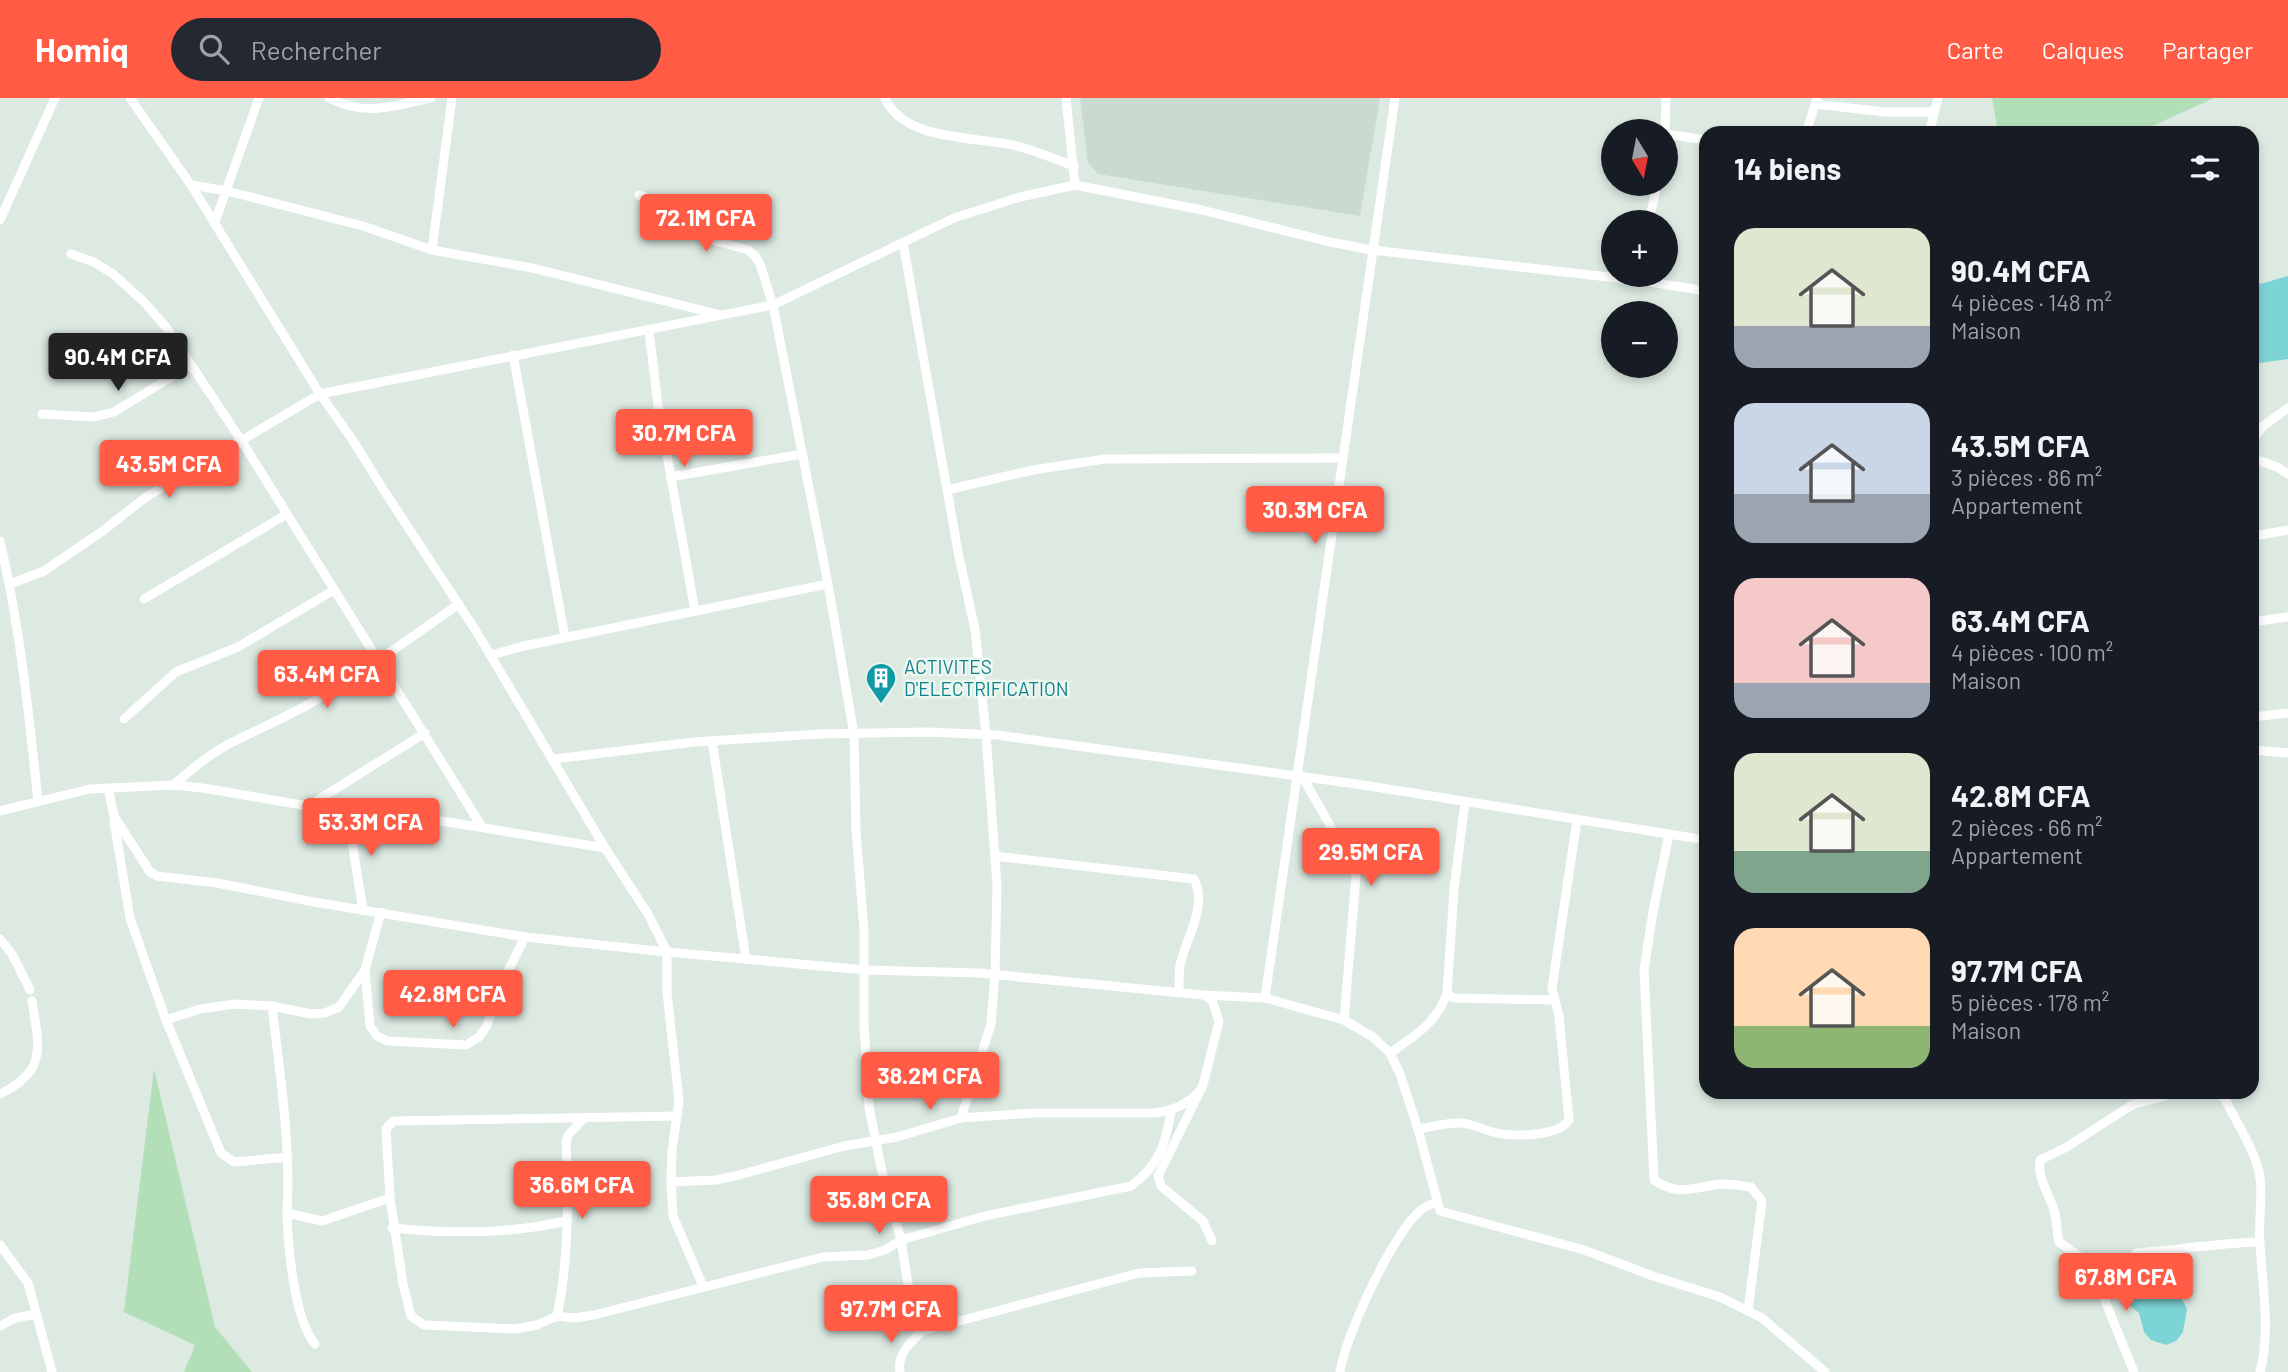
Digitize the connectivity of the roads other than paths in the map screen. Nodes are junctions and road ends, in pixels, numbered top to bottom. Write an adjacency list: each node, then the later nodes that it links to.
1 (55, 98): 24 (street)
2 (130, 98): 20 (street)
3 (259, 98): 22 (street)
4 (329, 98): 5 (street)
5 (431, 98)
6 (452, 98): 27 (street)
7 (885, 98): 19 (street)
8 (1066, 98): 19 (street)
9 (1395, 98): 28 (street)
10 (1666, 98): 14 (street)
11 (1938, 98): 13 (street)
12 (1816, 101): 13 (street); 15 (street)
13 (1933, 112): 16 (street)
14 (1666, 119)
15 (1808, 126)
16 (1930, 126)
17 (1678, 134): 18 (street)
18 (1699, 139)
19 (1074, 166): 21 (street)
20 (191, 185): 22 (street); 25 (street)
21 (1075, 185): 26 (street); 28 (street)
22 (227, 191): 25 (street); 27 (street)
23 (639, 195): 33 (street)
24 (0, 220)
25 (215, 222): 38 (street)
26 (903, 243): 33 (street); 48 (street)
27 (432, 250): 34 (street)
28 (1372, 250): 30 (street); 44 (street)
29 (71, 254): 37 (street)
30 (1601, 274)
31 (1678, 285): 32 (street)
32 (1699, 290)
33 (773, 305): 34 (street); 43 (street)
34 (723, 316): 35 (street)
35 (649, 331): 36 (street); 47 (street)
36 (513, 355): 38 (street); 61 (street)
37 (191, 365): 40 (street); 42 (street)
38 (320, 394): 42 (street); 57 (street)
39 (2288, 408): 41 (street)
40 (42, 414)
41 (2259, 432)
42 (241, 440): 49 (street); 53 (street)
43 (802, 454): 47 (street); 54 (street)
44 (1342, 458): 48 (street); 74 (street)
45 (2259, 461): 46 (street)
46 (2288, 474)
47 (670, 477): 58 (street)
48 (947, 490): 69 (street)
49 (287, 513): 55 (street); 56 (street)
50 (2288, 530): 51 (street)
51 (2259, 535)
52 (0, 541): 53 (street)
53 (10, 584): 77 (street)
54 (828, 584): 58 (street); 68 (street)
55 (334, 590): 63 (street); 66 (street)
56 (144, 599)
57 (459, 604): 62 (street); 63 (street)
58 (695, 611): 61 (street)
59 (2288, 617): 60 (street)
60 (2259, 621)
61 (565, 637): 62 (street)
62 (491, 655): 73 (street)
63 (378, 661): 67 (street); 75 (street)
64 (2288, 713): 65 (street)
65 (2259, 716)
66 (124, 719)
67 (425, 733): 79 (street); 84 (street)
68 (854, 734): 69 (street); 70 (street); 96 (street)
69 (986, 734): 74 (street); 88 (street)
70 (712, 741): 73 (street); 94 (street)
71 (2259, 751): 72 (street)
72 (2288, 753)
73 (554, 759): 87 (street)
74 (1300, 776): 78 (street); 102 (street); 107 (street)
75 (173, 785): 76 (street); 79 (street)
76 (108, 788): 77 (street); 82 (street)
77 (37, 801): 80 (street)
78 (1465, 802): 83 (street); 101 (street)
79 (308, 806): 81 (street)
80 (0, 811)
81 (348, 811): 84 (street); 89 (street)
82 (114, 816): 89 (street); 106 (street)
83 (1577, 820): 85 (street); 103 (street)
84 (482, 827): 87 (street)
85 (1669, 834): 86 (street); 133 (street)
86 (1699, 839)
87 (605, 848): 93 (street)
88 (995, 856): 97 (street); 99 (street)
89 (363, 909): 90 (street)
90 (381, 912): 91 (street); 95 (street)
91 (525, 937): 93 (street); 95 (street)
92 (0, 939): 98 (street)
93 (667, 952): 94 (street); 115 (street)
94 (746, 959): 96 (street)
95 (365, 970): 105 (street)
96 (865, 970): 97 (street); 118 (street)
97 (996, 974): 99 (street); 116 (street)
98 (30, 990)
99 (1179, 992): 100 (street)
100 (1203, 995): 102 (street); 109 (street)
101 (1447, 995): 103 (street); 108 (street)
102 (1265, 998): 107 (street)
103 (1555, 1000): 117 (street)
104 (32, 1001): 110 (street)
105 (272, 1006): 106 (street); 119 (street)
106 (166, 1020): 119 (street)
107 (1344, 1020): 108 (street)
108 (1390, 1053): 117 (street)
109 (1200, 1091): 113 (street); 127 (street)
110 (0, 1094)
111 (2154, 1099): 143 (street)
112 (2225, 1099): 128 (street)
113 (1171, 1111): 116 (street); 126 (street)
114 (584, 1116): 115 (street); 121 (street); 124 (street)
115 (677, 1116): 120 (street)
116 (961, 1118): 118 (street)
117 (1418, 1129): 122 (street)
118 (876, 1140): 120 (street); 126 (street)
119 (288, 1157): 123 (street)
120 (671, 1182): 132 (street)
121 (390, 1198): 123 (street); 125 (street)
122 (1437, 1202): 133 (street); 141 (street)
123 (287, 1213): 138 (street)
124 (567, 1221): 125 (street); 135 (street)
125 (392, 1228): 135 (street)
126 (901, 1240): 132 (street); 137 (street)
127 (1212, 1241)
128 (2259, 1242): 130 (street); 144 (street)
129 (0, 1245): 134 (street)
130 (2136, 1253)
131 (1192, 1271): 137 (street)
132 (703, 1286): 135 (street)
133 (1748, 1311): 142 (street)
134 (36, 1314): 136 (street); 139 (street)
135 (557, 1316)
136 (0, 1326)
137 (922, 1331): 140 (street)
138 (315, 1344)
139 (52, 1372)
140 (900, 1372)
141 (1340, 1372)
142 (1825, 1372)
143 (2134, 1372)
144 (2260, 1372)

